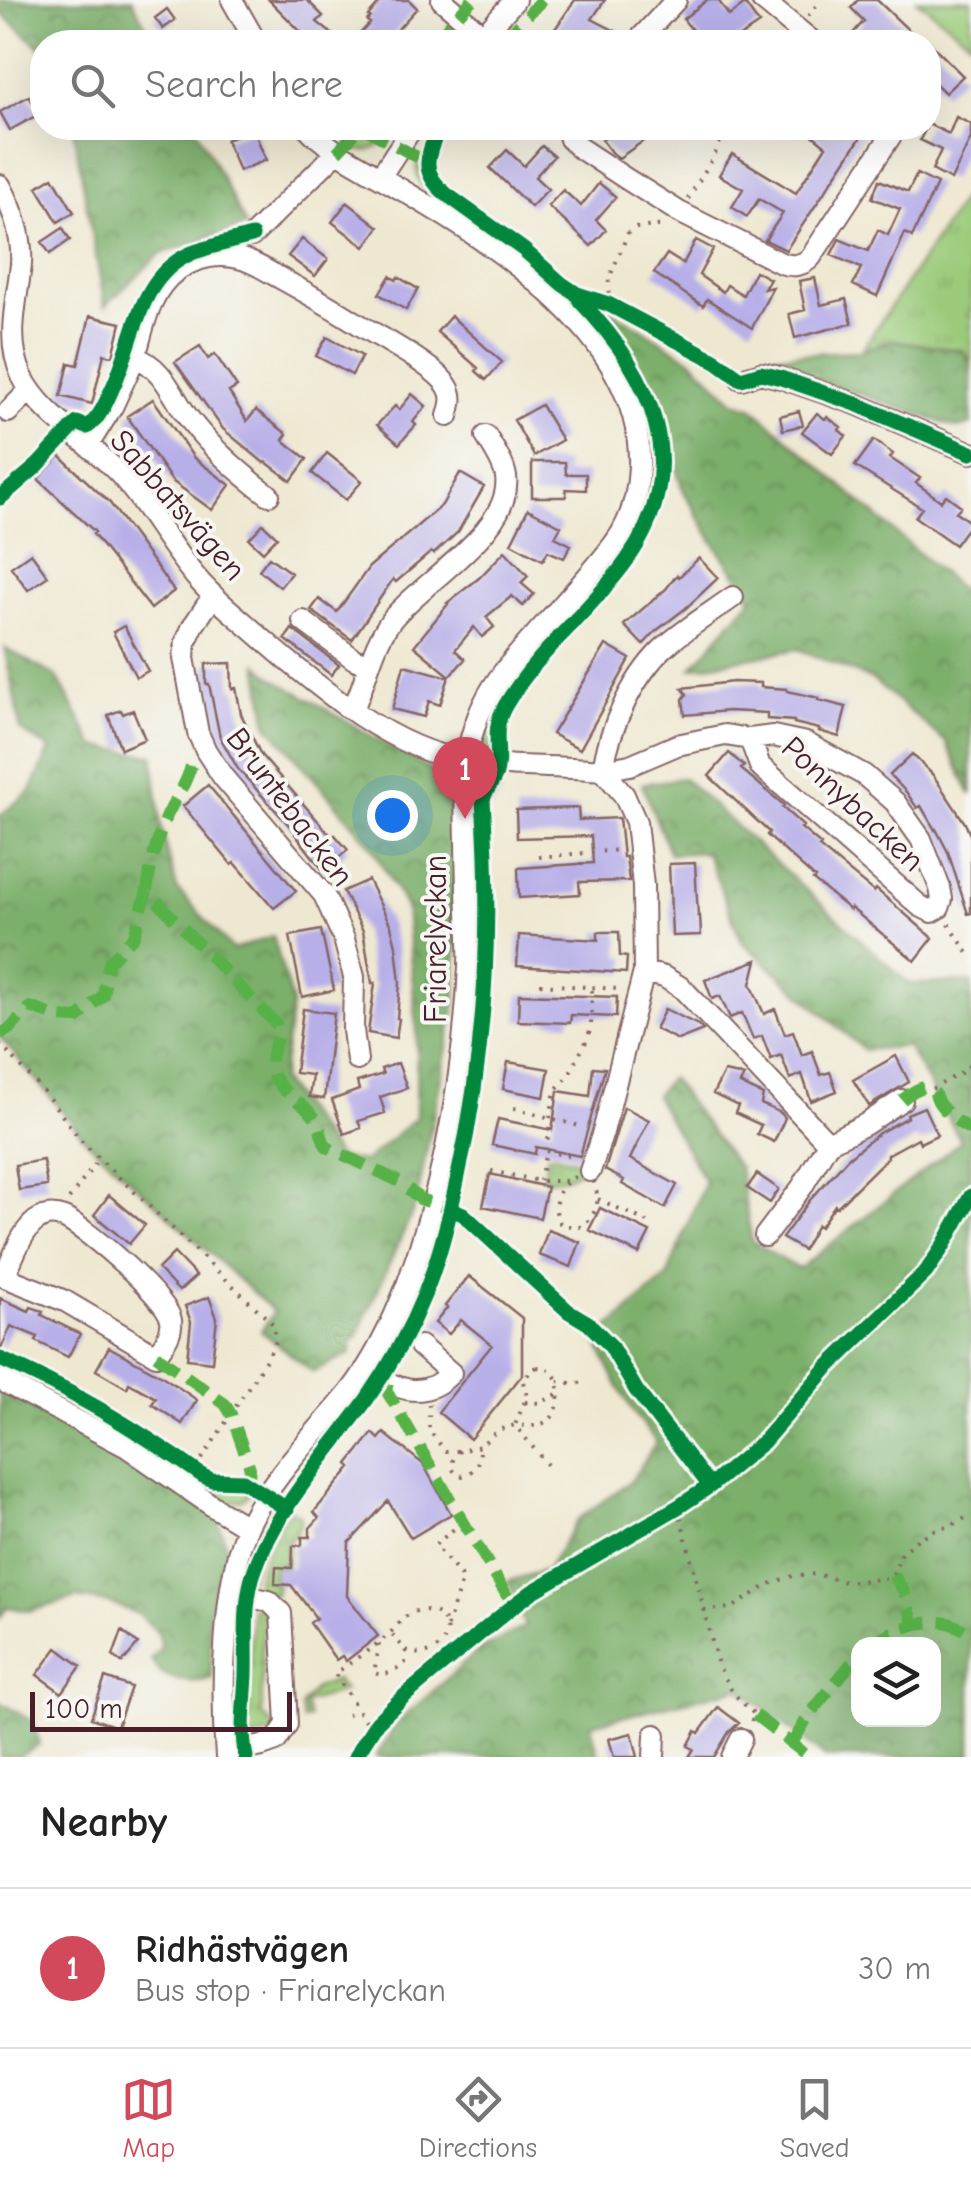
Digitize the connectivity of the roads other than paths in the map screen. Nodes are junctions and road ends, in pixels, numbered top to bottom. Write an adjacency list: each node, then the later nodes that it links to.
1 (232, 0): 6 (street)
2 (442, 0): 7 (street)
3 (515, 0): 8 (street)
4 (676, 0): 9 (street)
5 (762, 0): 10 (street)
6 (249, 30)
7 (471, 30)
8 (488, 30)
9 (648, 30)
10 (798, 30)
11 (321, 140): 15 (street, Friarelyckan)
12 (404, 140): 16 (street)
13 (571, 140): 14 (street)
14 (888, 140)
15 (337, 152): 16 (street, Friarelyckan); 18 (street)
16 (380, 177): 34 (street, Friarelyckan)
17 (0, 185): 21 (street, Sabbatsvägen)
18 (252, 236)
19 (135, 357): 23 (street); 25 (street); 27 (street)
20 (741, 379): 26 (street)
21 (30, 390): 22 (street); 25 (street, Sabbatsvägen)
22 (8, 412)
23 (448, 416)
24 (486, 436): 31 (street)
25 (88, 444): 28 (street, Sabbatsvägen)
26 (971, 453)
27 (269, 496)
28 (214, 596): 32 (street, Sabbatsvägen); 37 (street, Bruntebacken)
29 (733, 597): 35 (street)
30 (302, 621): 31 (street)
31 (370, 666): 32 (street)
32 (353, 709): 34 (street, Sabbatsvägen)
33 (750, 738): 33 (street, Ponnybacken); 35 (street, Ponnybacken)
34 (465, 760): 35 (street, Ponnybacken); 44 (street, Friarelyckan)
35 (603, 770): 36 (street)
36 (642, 981): 39 (street); 40 (street)
37 (357, 1060)
38 (902, 1100): 39 (street)
39 (828, 1142): 41 (street)
40 (591, 1166)
41 (765, 1236)
42 (2, 1276): 42 (street)
43 (420, 1346): 44 (street)
44 (365, 1370): 46 (street, Friarelyckan)
45 (0, 1380): 46 (street)
46 (247, 1528): 47 (street, Friarelyckan)
47 (230, 1593): 49 (street, Friarelyckan); 49 (street)
48 (655, 1735): 50 (street)
49 (226, 1756)
50 (654, 1757)

